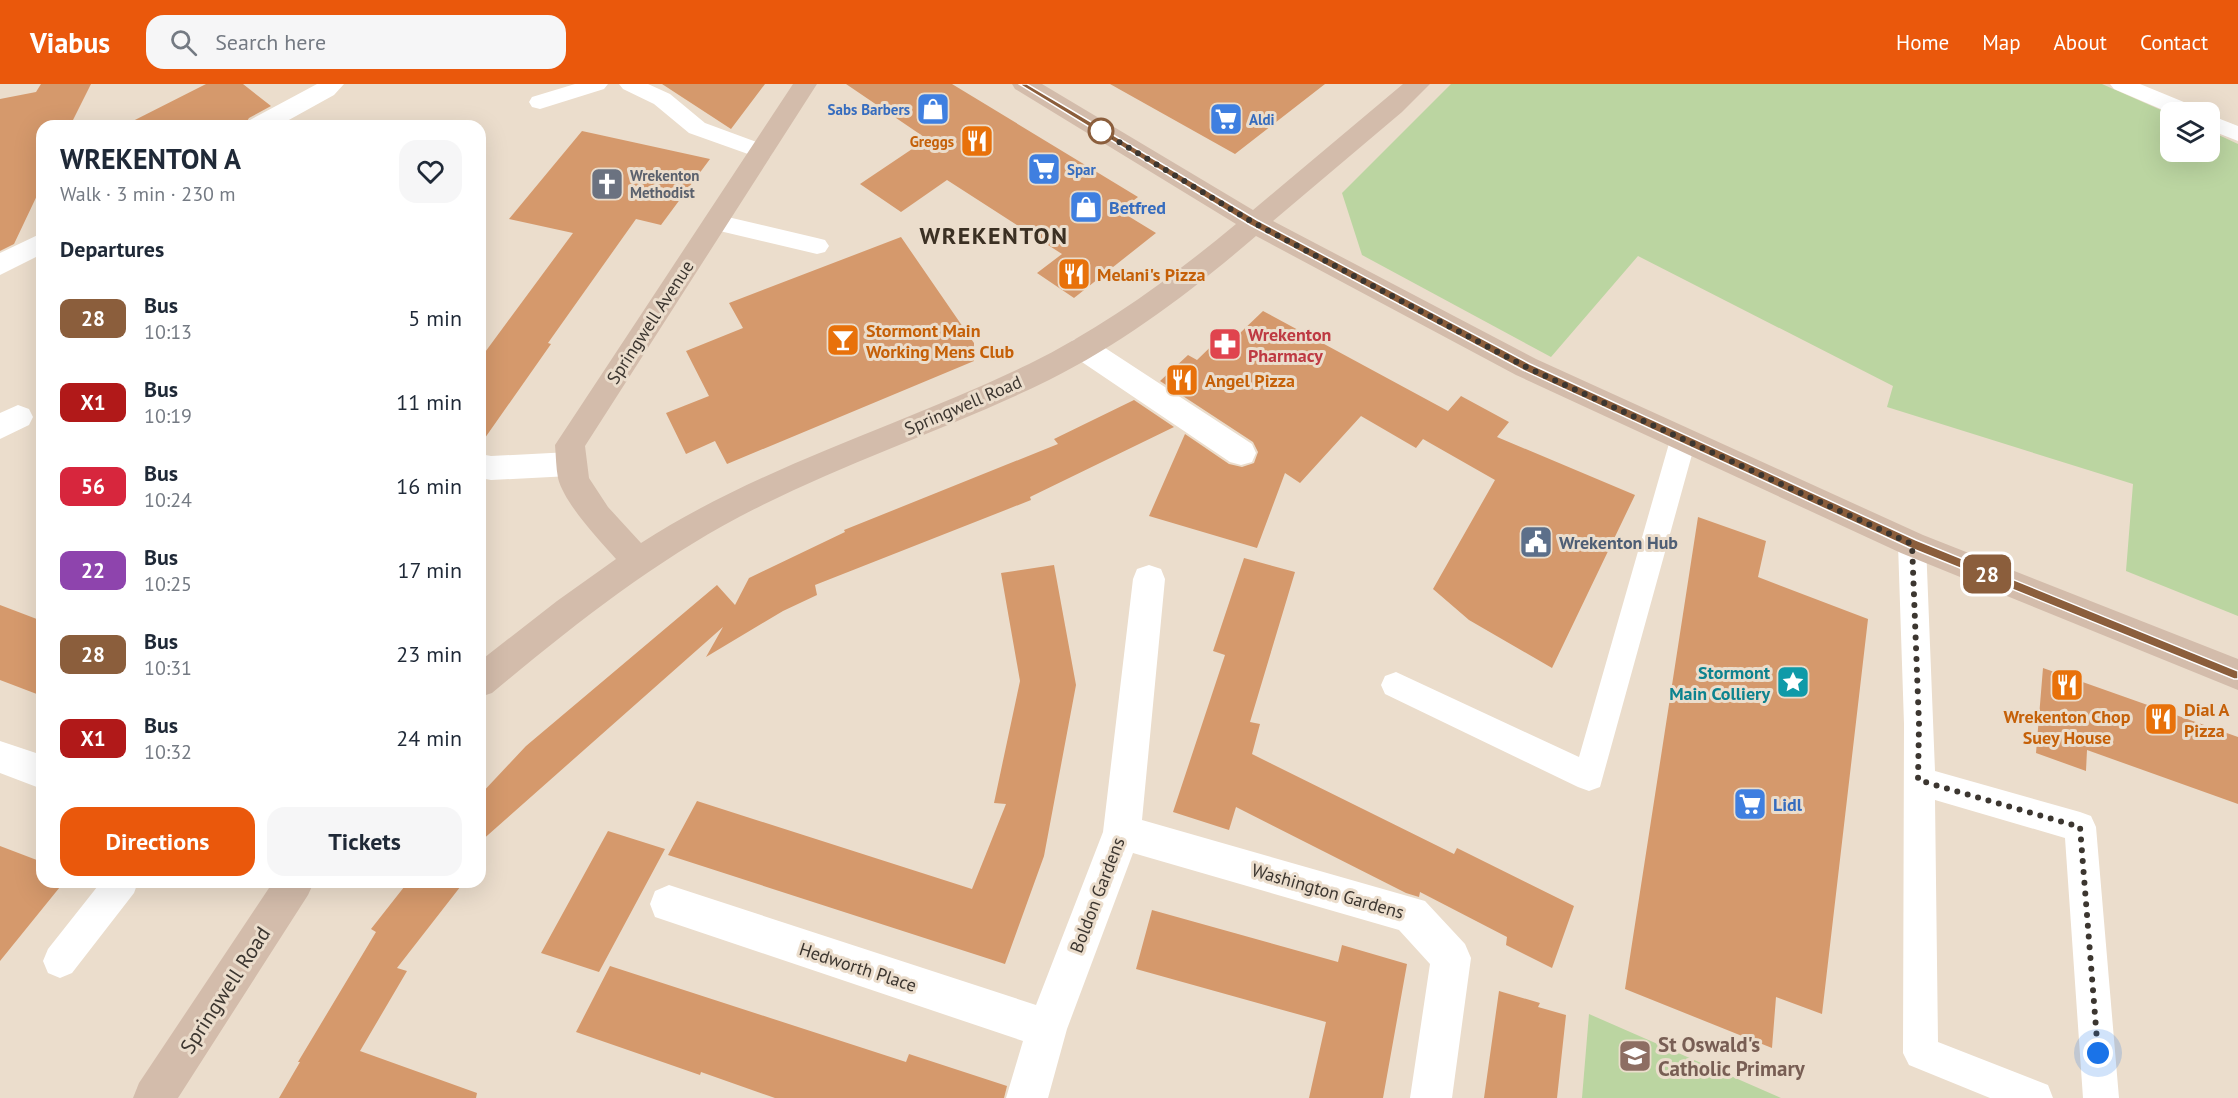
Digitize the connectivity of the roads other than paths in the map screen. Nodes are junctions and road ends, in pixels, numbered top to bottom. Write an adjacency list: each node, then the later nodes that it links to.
1 (332, 84): 10 (street)
2 (597, 84): 8 (lane)
3 (630, 84): 13 (lane)
4 (805, 84): 13 (main road, Springwell Avenue)
5 (1024, 84): 15 (main road)
6 (1418, 84): 15 (main road, Springwell Road)
7 (2121, 84): 9 (lane)
8 (540, 102)
9 (2164, 102)
10 (270, 120)
11 (2220, 126): 12 (lane)
12 (2238, 134)
13 (762, 152): 14 (main road, Springwell Avenue)
14 (715, 222): 17 (lane); 22 (main road, Springwell Avenue)
15 (1254, 223): 19 (main road, Springwell Road); 20 (main road)
16 (36, 245): 18 (street)
17 (818, 246)
18 (0, 265)
19 (1083, 348): 21 (street); 25 (main road, Springwell Road)
20 (1683, 440): 24 (main road); 29 (lane)
21 (1241, 453)
22 (570, 464): 23 (street); 25 (main road)
23 (486, 467)
24 (1912, 544): 27 (main road); 32 (lane)
25 (637, 560): 28 (main road, Springwell Road)
26 (1149, 579): 33 (street, Boldon Gardens)
27 (2238, 675)
28 (486, 677)
29 (1396, 685)
30 (0, 758): 31 (street)
31 (36, 770)
32 (1918, 780): 42 (lane); 43 (lane)
33 (1122, 832): 38 (street, Boldon Gardens); 41 (street, Washington Gardens)
34 (117, 888): 37 (lane)
35 (291, 888): 39 (main road, Springwell Road)
36 (669, 904): 38 (street, Hedworth Place)
37 (60, 961)
38 (1047, 1029): 40 (street, Boldon Gardens)
39 (154, 1098)
40 (1027, 1098)
41 (1431, 1098)
42 (2035, 1098)
43 (2101, 1098)

